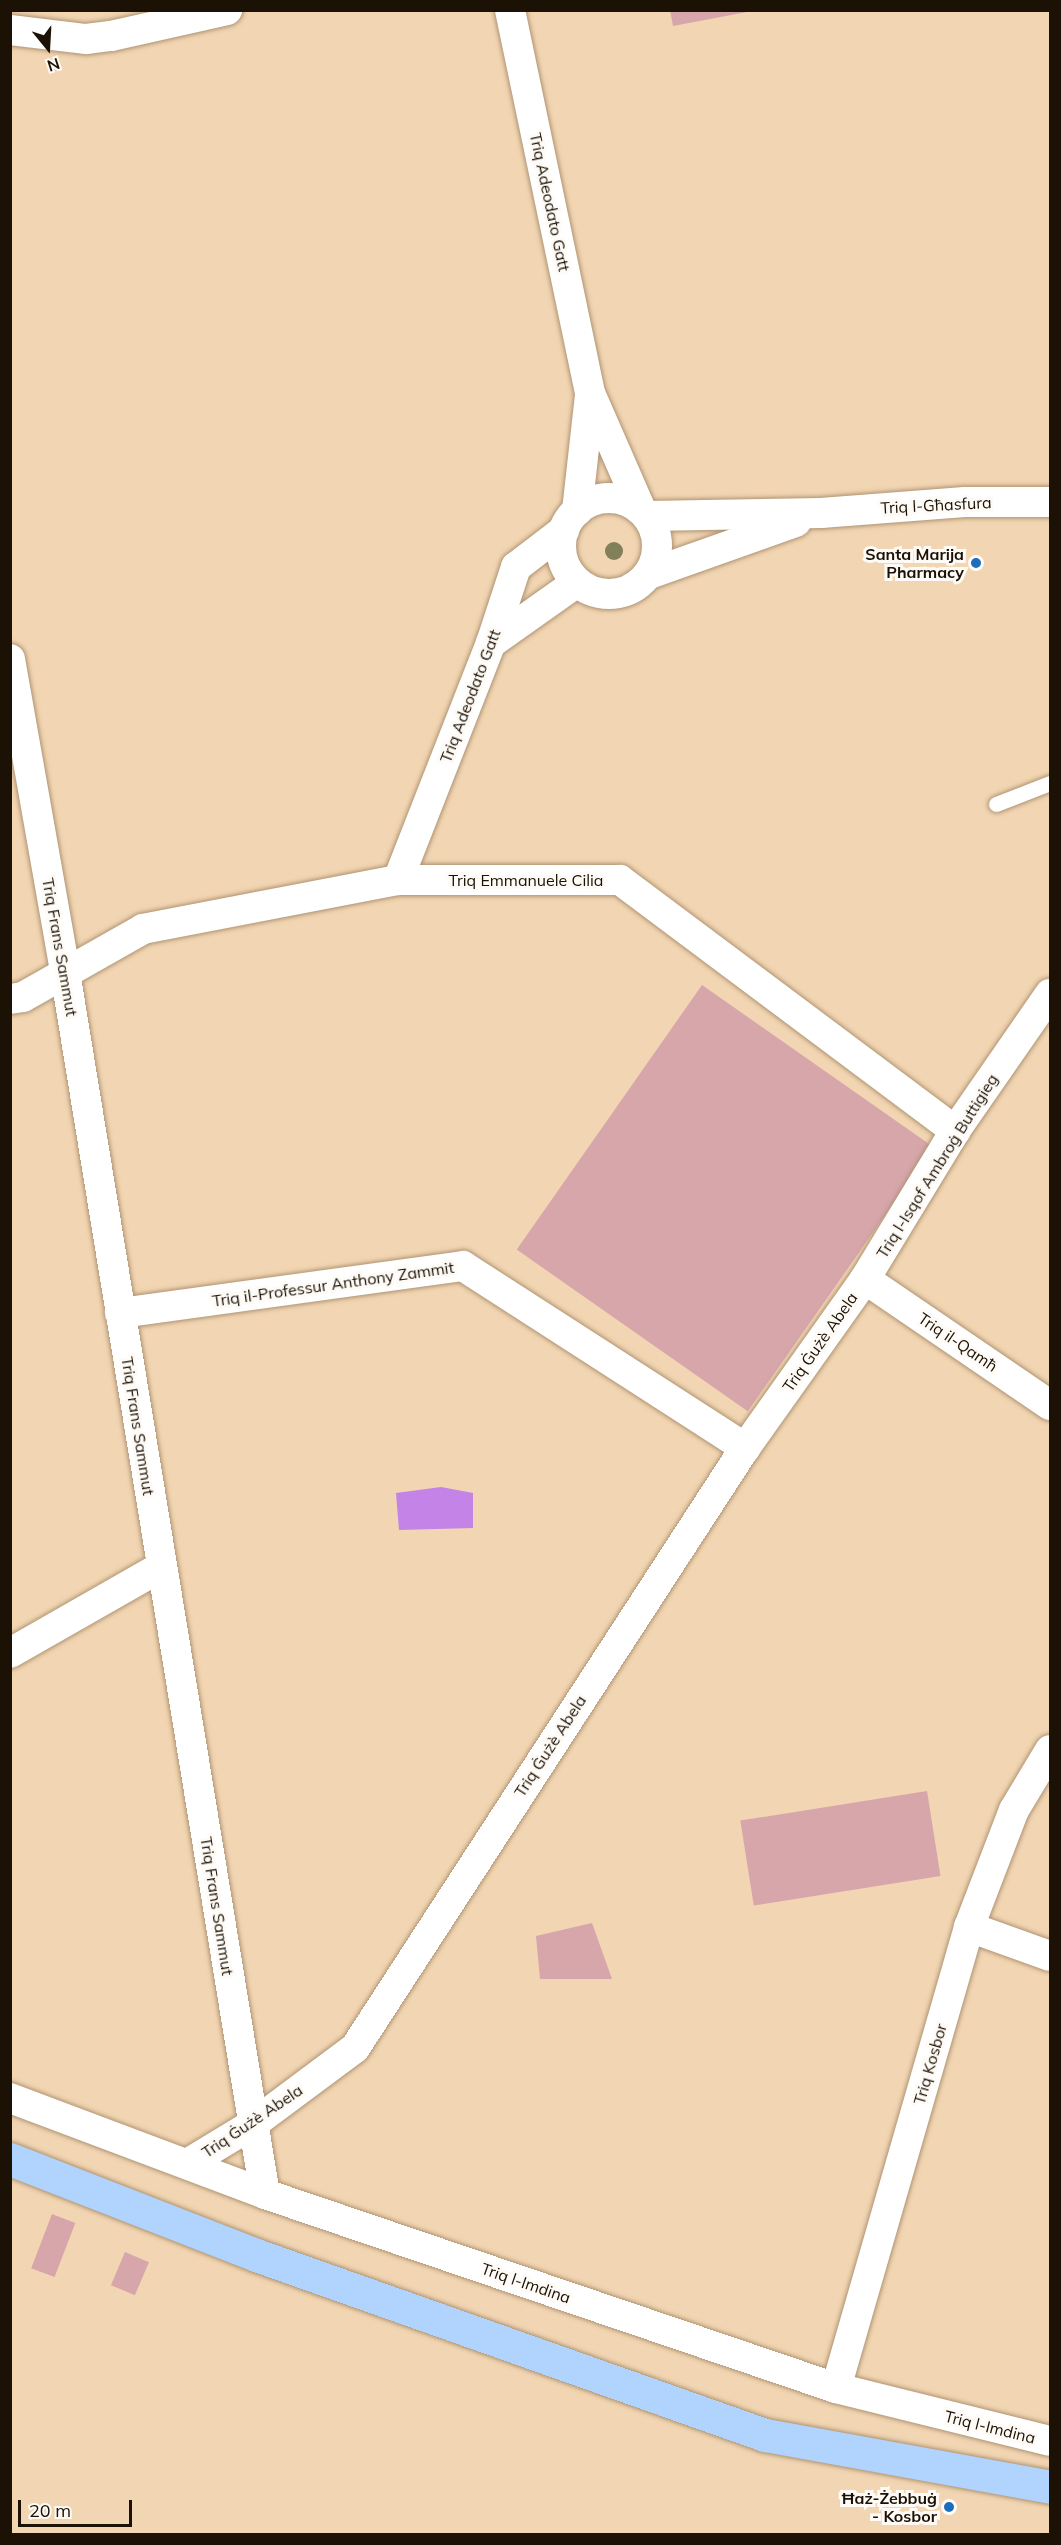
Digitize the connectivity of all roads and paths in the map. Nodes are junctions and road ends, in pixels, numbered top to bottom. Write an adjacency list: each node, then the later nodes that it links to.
1 (227, 10): 3 (street)
2 (510, 10): 4 (street, Triq Adeodato Gatt)
3 (10, 30)
4 (590, 393): 6 (street, Triq Adeodato Gatt); 8 (street, Triq Adeodato Gatt)
5 (1050, 502): 7 (street, Triq l-Għasfura)
6 (644, 513): 7 (street, Triq l-Għasfura); 8 (street, Triq Adeodato Gatt); 9 (street, Triq Adeodato Gatt)
7 (821, 513): 9 (street, Triq l-Għasfura)
8 (571, 520): 10 (street, Triq Adeodato Gatt); 11 (street, Triq Adeodato Gatt)
9 (649, 574): 10 (street)
10 (577, 582): 11 (street)
11 (491, 643): 15 (street, Triq Adeodato Gatt)
12 (10, 660): 16 (street, Triq Frans Sammut)
13 (1050, 783): 14 (lane)
14 (996, 804)
15 (398, 880): 16 (street, Triq Emmanuele Cilia); 19 (street, Triq Emmanuele Cilia)
16 (65, 972): 18 (street, Triq Emmanuele Cilia); 21 (street, Triq Frans Sammut)
17 (1050, 994): 19 (street, Triq l-Isqof Ambroġ Buttigieg)
18 (10, 999)
19 (955, 1131): 20 (street, Triq l-Isqof Ambroġ Buttigieg)
20 (865, 1279): 22 (street, Triq il-Qamħ); 23 (street, Triq Ġużè Abela)
21 (120, 1313): 23 (street, Triq il-Professur Anthony Zammit); 24 (street, Triq Frans Sammut)
22 (1050, 1405)
23 (745, 1448): 30 (street, Triq Ġużè Abela)
24 (161, 1568): 25 (street); 30 (street, Triq Frans Sammut)
25 (10, 1653)
26 (1050, 1749): 27 (street, Triq Kosbor)
27 (961, 1928): 28 (street); 34 (street, Triq Kosbor)
28 (1050, 1956)
29 (10, 2098): 32 (street, Triq l-Imdina)
30 (253, 2124): 32 (street, Triq Ġużè Abela); 33 (street, Triq Frans Sammut)
31 (10, 2159): 36 (highway)
32 (187, 2164): 33 (street, Triq l-Imdina)
33 (265, 2194): 34 (street, Triq l-Imdina)
34 (836, 2388): 35 (street, Triq l-Imdina)
35 (1050, 2441)
36 (1050, 2487)

